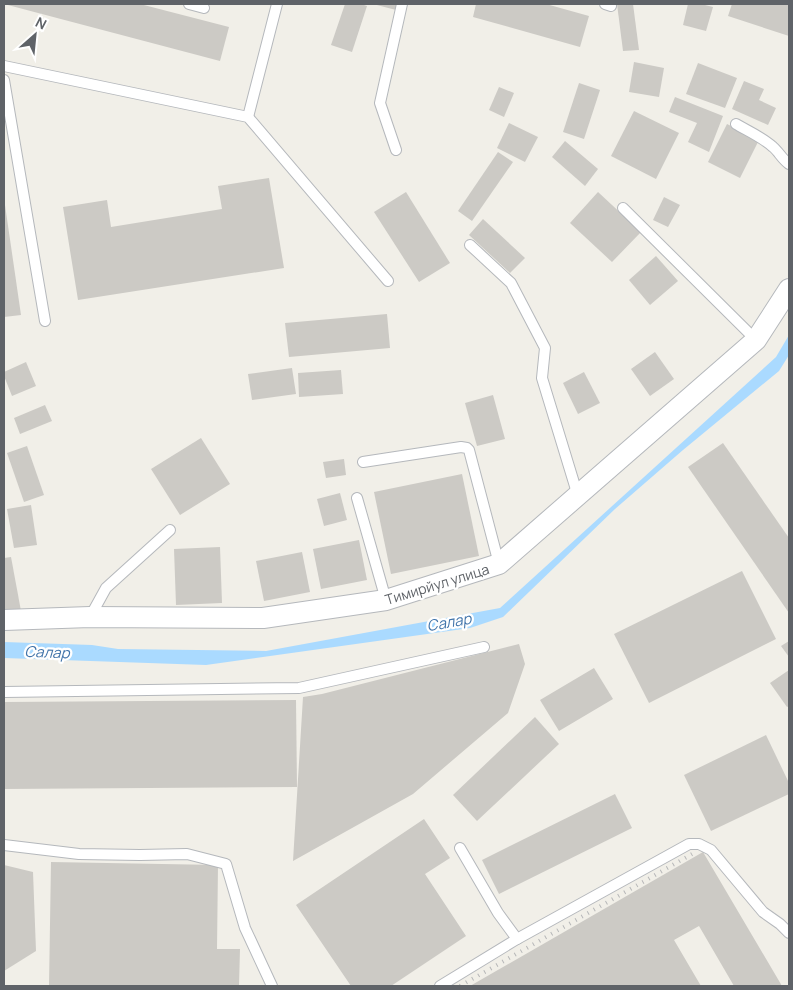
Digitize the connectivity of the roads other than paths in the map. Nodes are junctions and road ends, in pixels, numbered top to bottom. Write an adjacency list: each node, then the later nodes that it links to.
1 (189, 4): 4 (lane)
2 (277, 4): 7 (lane)
3 (402, 4): 9 (lane)
4 (204, 8)
5 (4, 66): 7 (lane)
6 (4, 80): 15 (lane)
7 (248, 117): 13 (lane)
8 (736, 124): 10 (lane)
9 (396, 150)
10 (789, 164)
11 (623, 208): 16 (lane)
12 (470, 245): 18 (lane)
13 (388, 282)
14 (789, 289): 16 (street, Тимирйул улица)
15 (45, 321)
16 (756, 340): 18 (street, Тимирйул улица)
17 (363, 462): 21 (lane)
18 (578, 496): 21 (street, Тимирйул улица)
19 (357, 498): 22 (lane)
20 (170, 530): 23 (lane)
21 (499, 564): 22 (street, Тимирйул улица)
22 (386, 600): 23 (street, Тимирйул улица)
23 (90, 617): 24 (street, Тимирйул улица)
24 (4, 620)
25 (484, 647): 26 (lane)
26 (4, 692)
27 (4, 845): 31 (lane)
28 (460, 848): 30 (lane)
29 (789, 934): 30 (lane)
30 (517, 939): 32 (lane)
31 (272, 986)
32 (440, 986)

